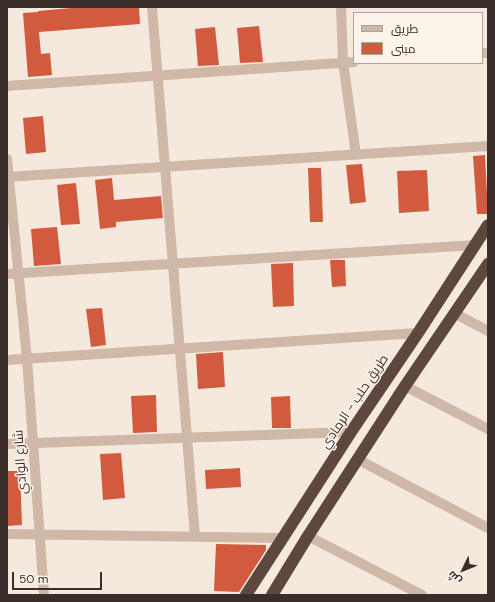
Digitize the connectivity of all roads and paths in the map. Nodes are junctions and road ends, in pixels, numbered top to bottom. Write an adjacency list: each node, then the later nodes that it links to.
1 (152, 7): 5 (street)
2 (341, 7): 3 (street)
3 (343, 62): 4 (street); 5 (street); 8 (street)
4 (353, 62)
5 (158, 75): 6 (street); 10 (street)
6 (7, 86)
7 (488, 146): 8 (street)
8 (356, 154): 10 (street)
9 (7, 159): 11 (street, شارع الوادي)
10 (165, 167): 11 (street); 14 (street)
11 (8, 177): 16 (street, شارع الوادي)
12 (488, 225): 13 (highway, طريق حلب - الرمادي)
13 (475, 245): 14 (street); 20 (highway, طريق حلب - الرمادي)
14 (173, 263): 16 (street); 21 (street)
15 (488, 264): 18 (highway)
16 (19, 273): 17 (street); 22 (street, شارع الوادي)
17 (7, 274)
18 (454, 314): 19 (street); 24 (highway)
19 (488, 331)
20 (418, 333): 21 (street); 26 (highway, طريق حلب - الرمادي)
21 (180, 349): 22 (street); 27 (street)
22 (27, 359): 23 (street); 28 (street, شارع الوادي)
23 (7, 360)
24 (405, 386): 25 (street); 30 (highway)
25 (488, 429)
26 (350, 432): 27 (street); 36 (highway, طريق حلب - الرمادي)
27 (187, 438): 28 (street); 34 (street)
28 (33, 443): 29 (street); 33 (street, شارع الوادي)
29 (7, 444)
30 (357, 459): 31 (street); 35 (highway)
31 (488, 528)
32 (7, 534): 33 (street)
33 (40, 535): 34 (street); 37 (street, شارع الوادي)
34 (195, 536): 36 (street)
35 (308, 536): 39 (highway); 40 (street)
36 (282, 538): 38 (highway, طريق حلب - الرمادي)
37 (44, 595)
38 (246, 595)
39 (272, 595)
40 (422, 595)

